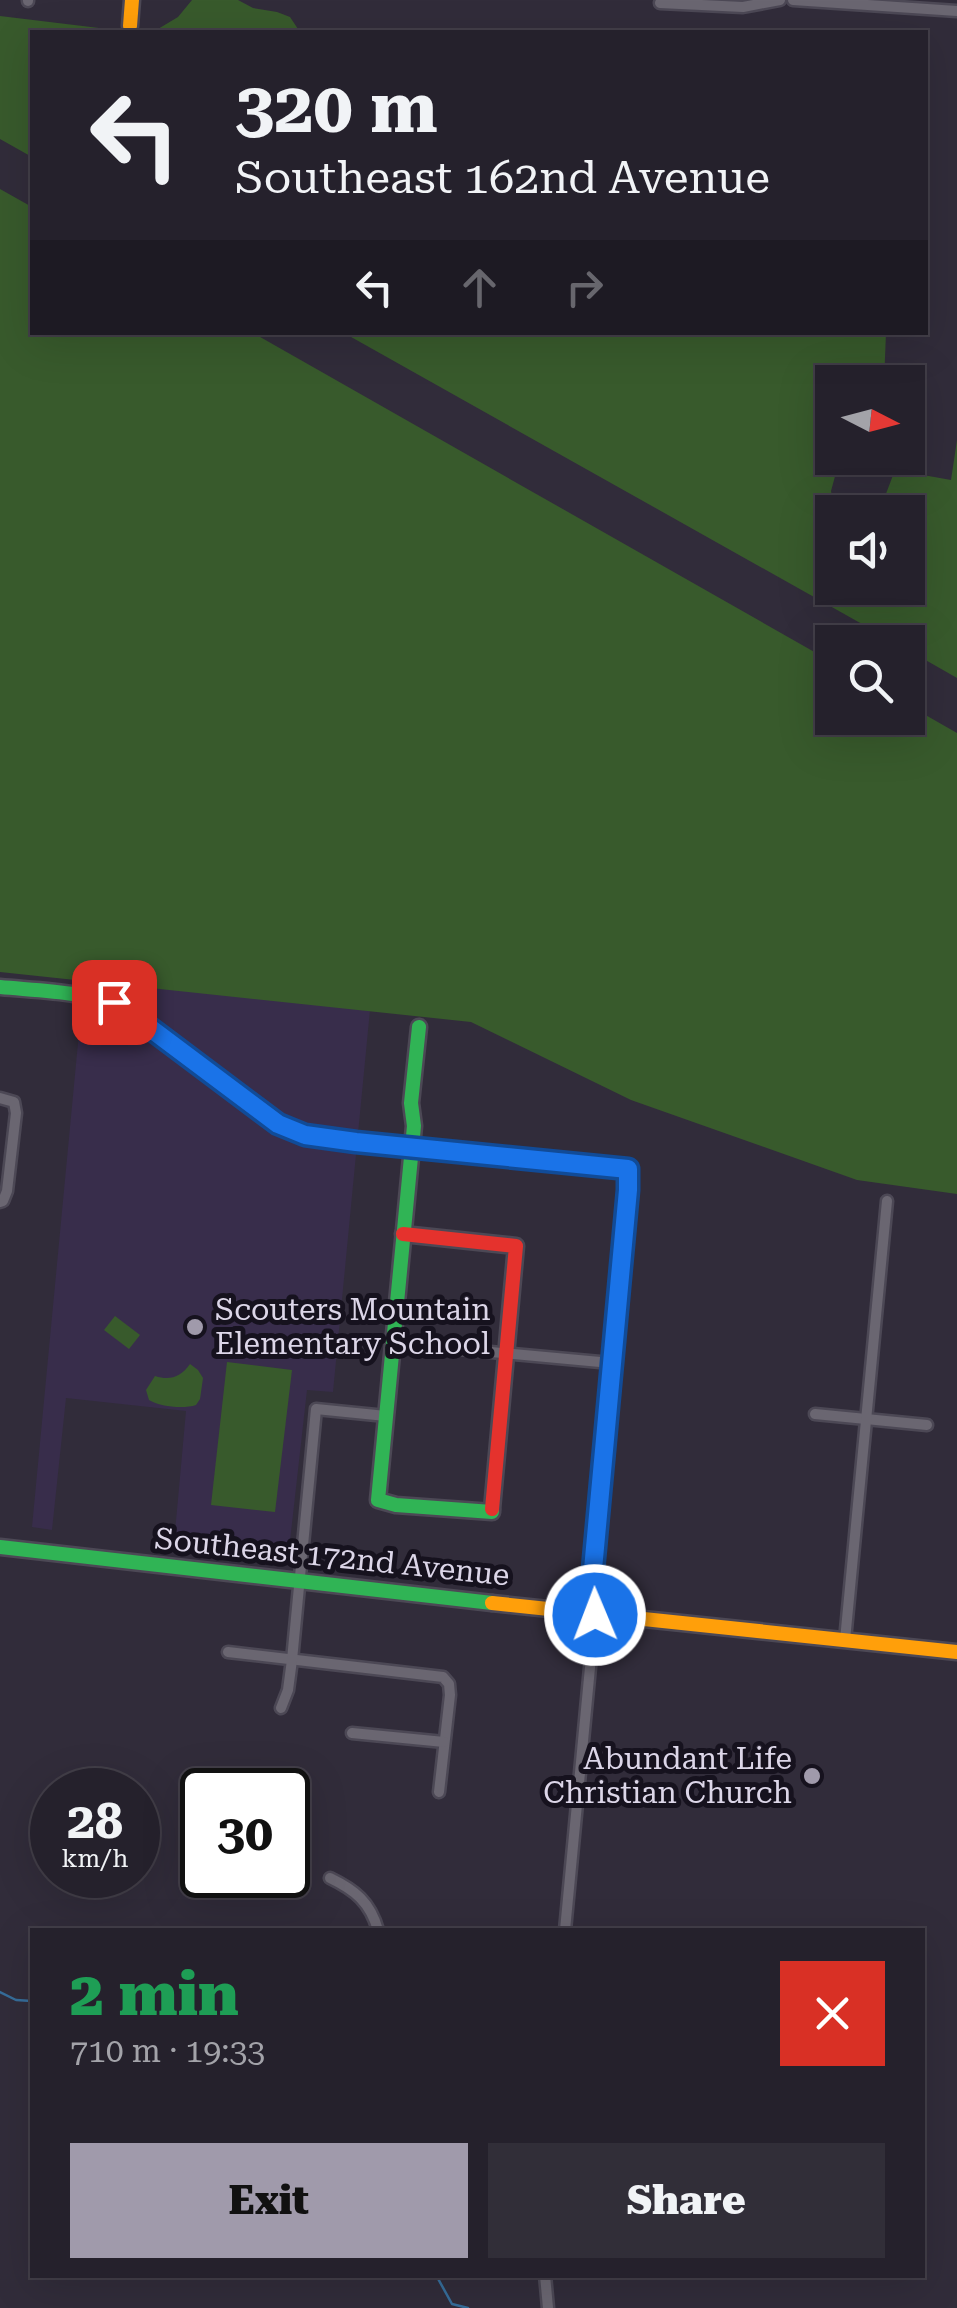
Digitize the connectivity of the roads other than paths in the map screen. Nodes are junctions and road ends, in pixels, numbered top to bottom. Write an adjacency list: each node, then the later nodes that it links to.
1 (132, 0): 8 (street)
2 (780, 0): 5 (street)
3 (793, 0): 4 (street)
4 (810, 0): 7 (street)
5 (702, 2): 6 (street)
6 (660, 3)
7 (957, 10)
8 (130, 26)
9 (0, 987): 12 (street)
10 (418, 1027): 12 (street)
11 (0, 1098): 14 (street)
12 (412, 1147): 13 (street); 16 (street)
13 (628, 1169): 19 (street)
14 (2, 1201)
15 (888, 1201): 22 (street)
16 (403, 1234): 17 (street); 18 (street)
17 (393, 1343): 18 (street); 21 (street)
18 (506, 1353): 19 (street); 21 (street)
19 (612, 1363): 26 (street)
20 (816, 1414): 22 (street)
21 (386, 1416): 25 (street)
22 (866, 1419): 23 (street); 27 (street)
23 (926, 1425)
24 (0, 1548): 25 (street, Southeast 172nd Avenue)
25 (299, 1580): 26 (street, Southeast 172nd Avenue); 30 (street)
26 (595, 1615): 27 (street, Southeast 172nd Avenue); 37 (street)
27 (846, 1640): 29 (street, Southeast 172nd Avenue)
28 (228, 1652): 30 (street)
29 (957, 1652)
30 (292, 1660): 31 (street); 33 (street)
31 (281, 1708)
32 (352, 1732): 33 (street)
33 (444, 1742): 34 (street)
34 (439, 1792)
35 (330, 1878): 36 (street)
36 (377, 1928)
37 (565, 1928)
38 (545, 2278): 39 (street)
39 (548, 2308)

